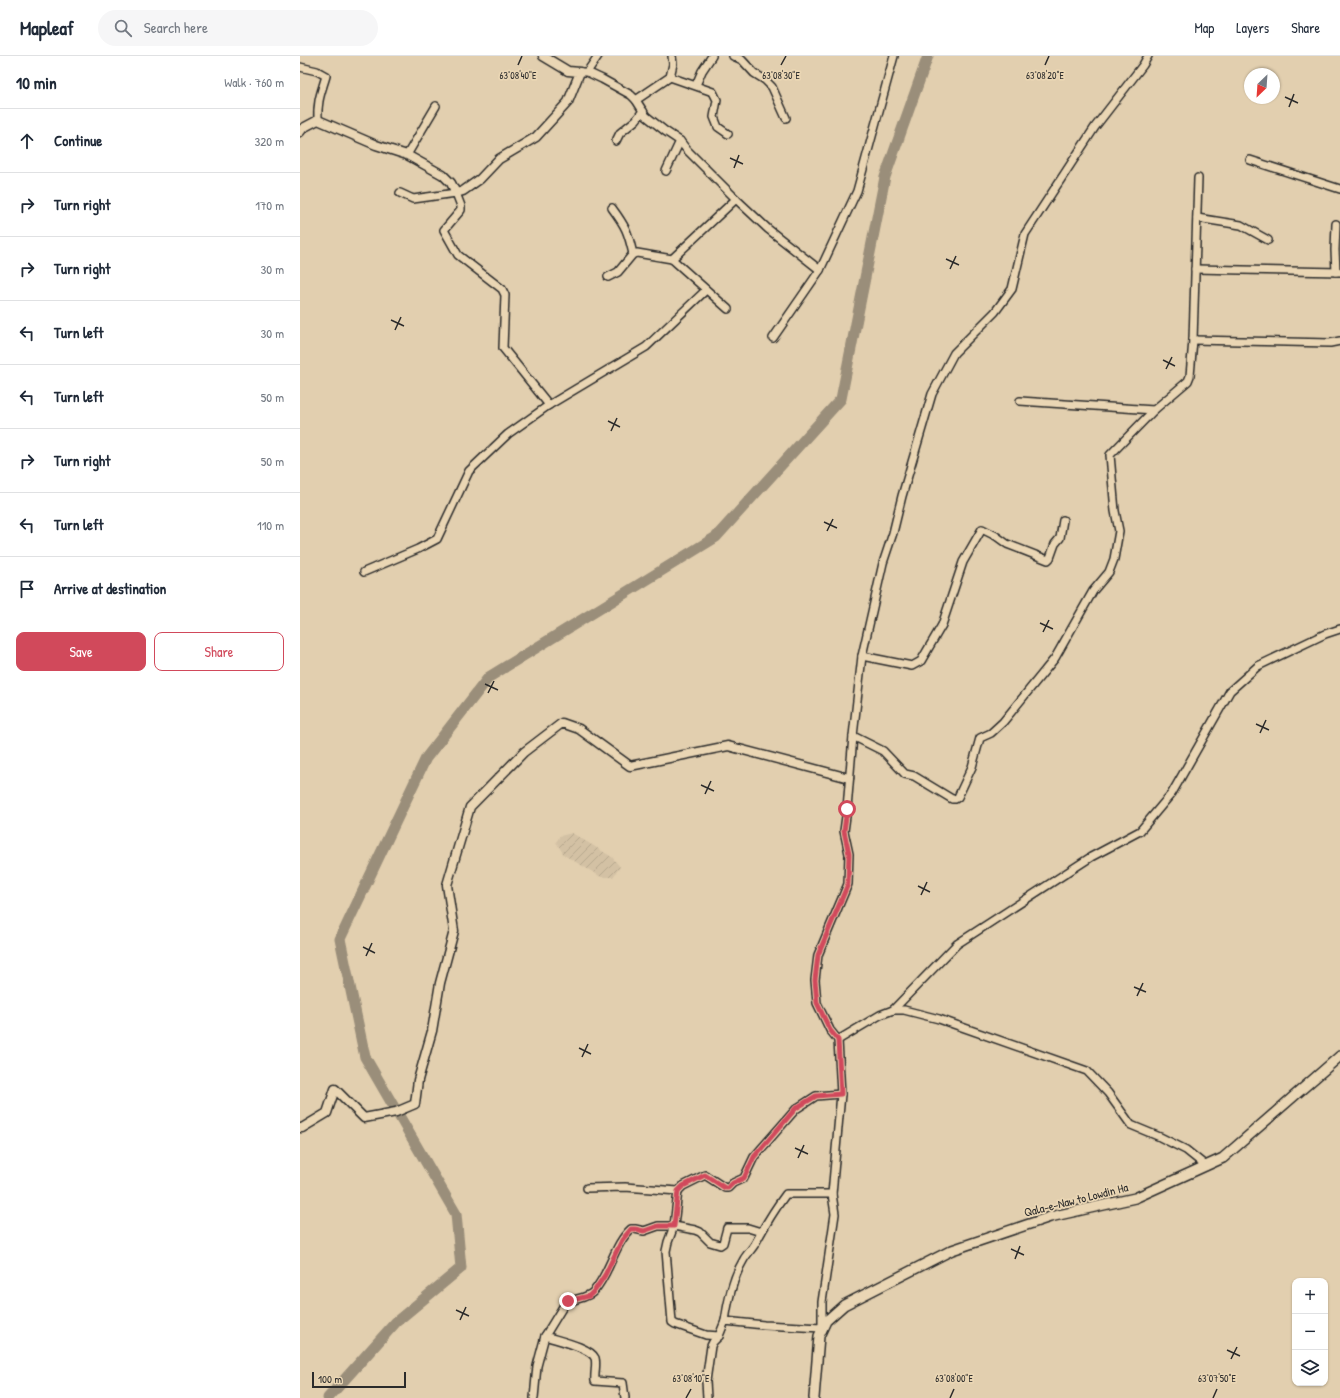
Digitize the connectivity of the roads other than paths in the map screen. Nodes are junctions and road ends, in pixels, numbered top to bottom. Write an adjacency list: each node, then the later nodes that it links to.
1 (543, 56): 9 (street)
2 (598, 56): 9 (street)
3 (672, 56): 10 (street)
4 (712, 56): 11 (street)
5 (733, 56): 15 (street)
6 (894, 56): 36 (street)
7 (1148, 56): 50 (street)
8 (300, 67): 16 (street)
9 (583, 72): 12 (street); 27 (street)
10 (670, 77): 11 (street); 12 (street)
11 (696, 85): 18 (street)
12 (636, 100): 14 (street)
13 (436, 106): 21 (street)
14 (643, 111): 19 (street); 20 (street)
15 (786, 118)
16 (318, 120): 17 (street); 21 (street)
17 (300, 132)
18 (728, 134)
19 (680, 140): 23 (street); 28 (street)
20 (616, 141)
21 (407, 155): 27 (street)
22 (1250, 160): 25 (street)
23 (666, 171)
24 (1198, 178): 30 (street)
25 (1340, 189)
26 (400, 193): 27 (street)
27 (456, 193): 45 (street)
28 (736, 199): 34 (street); 36 (street)
29 (612, 208): 33 (street)
30 (1197, 218): 32 (street); 35 (street)
31 (1336, 224): 37 (street)
32 (1268, 240)
33 (633, 254): 34 (street); 38 (street)
34 (672, 259): 39 (street)
35 (1196, 269): 37 (street); 42 (street)
36 (820, 270): 41 (street)
37 (1338, 272)
38 (608, 277)
39 (706, 290): 40 (street); 45 (street)
40 (728, 309)
41 (773, 338)
42 (1193, 340): 43 (street); 46 (street)
43 (1340, 341)
44 (1020, 401): 46 (street)
45 (549, 405): 48 (street)
46 (1154, 410): 51 (street)
47 (1063, 520): 50 (street)
48 (364, 572)
49 (1340, 629): 53 (street)
50 (862, 656): 51 (street)
51 (853, 736): 52 (street)
52 (849, 778): 54 (street); 57 (street)
53 (893, 1010): 54 (street); 58 (street)
54 (838, 1040): 56 (street)
55 (1340, 1056): 58 (main road, Qala-e-Naw to Lowdin Ha)
56 (841, 1094): 60 (street); 61 (street)
57 (300, 1128)
58 (1206, 1166): 65 (main road, Qala-e-Naw to Lowdin Ha)
59 (587, 1188): 60 (street)
60 (678, 1191): 62 (street)
61 (832, 1194): 63 (street); 65 (street)
62 (674, 1226): 63 (street); 66 (street); 67 (street)
63 (761, 1232): 64 (street)
64 (725, 1321): 65 (street); 67 (street)
65 (822, 1328): 71 (main road, Qala-e-Naw to Lowdin Ha)
66 (545, 1336): 68 (street); 69 (street)
67 (719, 1336): 70 (street)
68 (534, 1398)
69 (625, 1398)
70 (707, 1398)
71 (814, 1398)

